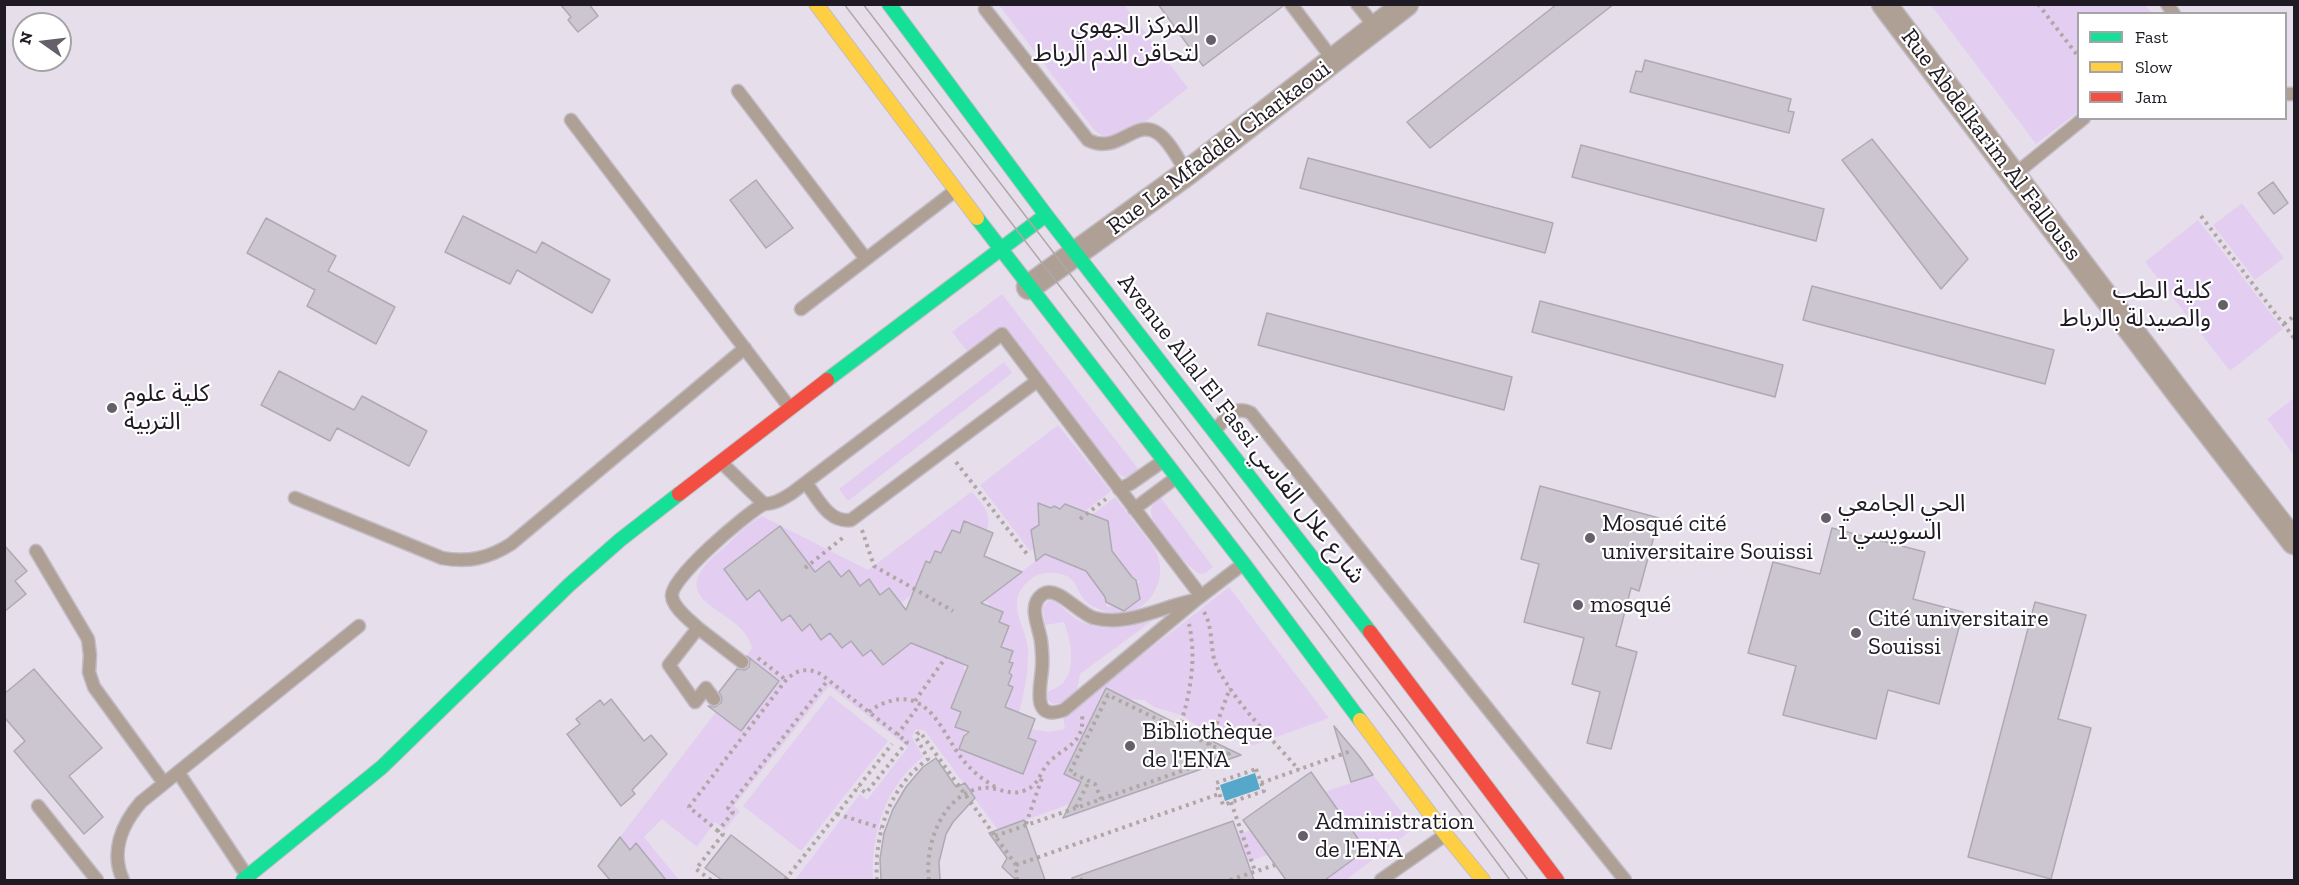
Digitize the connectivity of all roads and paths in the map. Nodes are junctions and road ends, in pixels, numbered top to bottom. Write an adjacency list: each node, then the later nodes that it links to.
1 (816, 4): 17 (street)
2 (890, 4): 18 (street, Avenue Allal El Fassi شارع علال الفاسي)
3 (1291, 4): 11 (lane)
4 (1357, 4): 9 (lane)
5 (1406, 4): 9 (street, Rue La Mfaddel Charkaoui)
6 (1884, 4): 16 (street, Rue Abdelkarim Al Fallouss)
7 (2038, 4): 10 (path)
8 (985, 9): 15 (lane)
9 (1376, 28): 11 (street, Rue La Mfaddel Charkaoui)
10 (2077, 53)
11 (1334, 61): 15 (street, Rue La Mfaddel Charkaoui)
12 (738, 90): 22 (lane)
13 (571, 120): 28 (lane)
14 (2082, 120): 16 (lane)
15 (1187, 173): 21 (street, Rue La Mfaddel Charkaoui)
16 (2014, 175): 43 (street, Rue Abdelkarim Al Fallouss)
17 (957, 189): 20 (street); 22 (lane)
18 (1046, 215): 20 (street); 21 (street, Avenue Allal El Fassi شارع علال الفاسي)
19 (2201, 216): 26 (path)
20 (1000, 248): 23 (street); 30 (street)
21 (1077, 254): 23 (street, Rue La Mfaddel Charkaoui); 31 (street, Avenue Allal El Fassi شارع علال الفاسي)
22 (866, 259): 24 (lane)
23 (1029, 287): 33 (street)
24 (801, 309)
25 (2295, 316): 26 (path)
26 (2284, 324): 27 (path)
27 (2295, 338)
28 (745, 348): 30 (lane); 38 (lane)
29 (1037, 381): 32 (lane); 36 (lane); 37 (lane)
30 (791, 409): 34 (street)
31 (1214, 432): 106 (street, Avenue Allal El Fassi شارع علال الفاسي); 107 (lane)
32 (946, 449): 42 (lane); 45 (path)
33 (1164, 460): 35 (street); 37 (lane)
34 (721, 463): 39 (lane); 93 (street)
35 (1177, 477): 40 (lane); 46 (street)
36 (806, 483): 39 (lane); 42 (lane)
37 (1119, 489): 40 (lane); 41 (path)
38 (295, 498)
39 (764, 504): 52 (lane)
40 (1134, 509): 48 (lane)
41 (1080, 519)
42 (858, 521): 47 (path); 50 (path)
43 (2295, 542)
44 (36, 551): 74 (lane)
45 (1027, 554)
46 (1244, 564): 48 (lane); 88 (street)
47 (805, 568)
48 (1199, 598): 49 (lane); 57 (path); 60 (lane)
49 (1186, 609): 60 (lane); 63 (path)
50 (953, 611)
51 (359, 626): 72 (lane)
52 (698, 628): 54 (lane); 58 (lane)
53 (946, 657): 59 (path)
54 (740, 661): 55 (path)
55 (786, 680): 56 (path); 87 (path)
56 (828, 680): 62 (path); 87 (path)
57 (1231, 687): 68 (path); 71 (path)
58 (714, 699)
59 (915, 701): 61 (path); 62 (path)
60 (1076, 701): 65 (path)
61 (920, 704): 64 (path); 77 (path)
62 (869, 712): 64 (path)
63 (1179, 730): 66 (path); 68 (path)
64 (897, 735): 76 (path)
65 (1079, 736): 66 (path); 70 (path)
66 (1086, 739): 73 (path)
67 (892, 744): 76 (path)
68 (1209, 745): 80 (path)
69 (1354, 750): 71 (path)
70 (1043, 770): 77 (path); 85 (path)
71 (1299, 770): 75 (path)
72 (178, 772): 74 (lane); 93 (lane)
73 (1089, 781): 80 (path); 83 (path)
74 (164, 783): 96 (lane)
75 (1262, 783): 78 (path); 81 (path)
76 (858, 787): 84 (path)
77 (1008, 793): 79 (path)
78 (1219, 794): 81 (path); 90 (path)
79 (966, 795): 86 (path); 89 (path); 100 (path)
80 (1101, 799): 83 (path)
81 (1231, 802): 92 (path)
82 (38, 806): 95 (lane)
83 (1076, 808): 85 (path)
84 (837, 814): 86 (path); 98 (path)
85 (1026, 825): 89 (path)
86 (881, 828): 99 (path)
87 (718, 831): 97 (path)
88 (1446, 835): 104 (lane); 105 (street)
89 (995, 836): 90 (path)
90 (1016, 865): 101 (path)
91 (1275, 865): 92 (path)
92 (1256, 871): 103 (path)
93 (245, 879)
94 (1086, 879): 102 (path)
95 (97, 880)
96 (123, 880)
97 (711, 880)
98 (785, 880)
99 (877, 880)
100 (929, 880)
101 (1017, 880)
102 (1080, 880)
103 (1230, 880)
104 (1381, 880)
105 (1483, 880)
106 (1557, 880)
107 (1625, 880)

